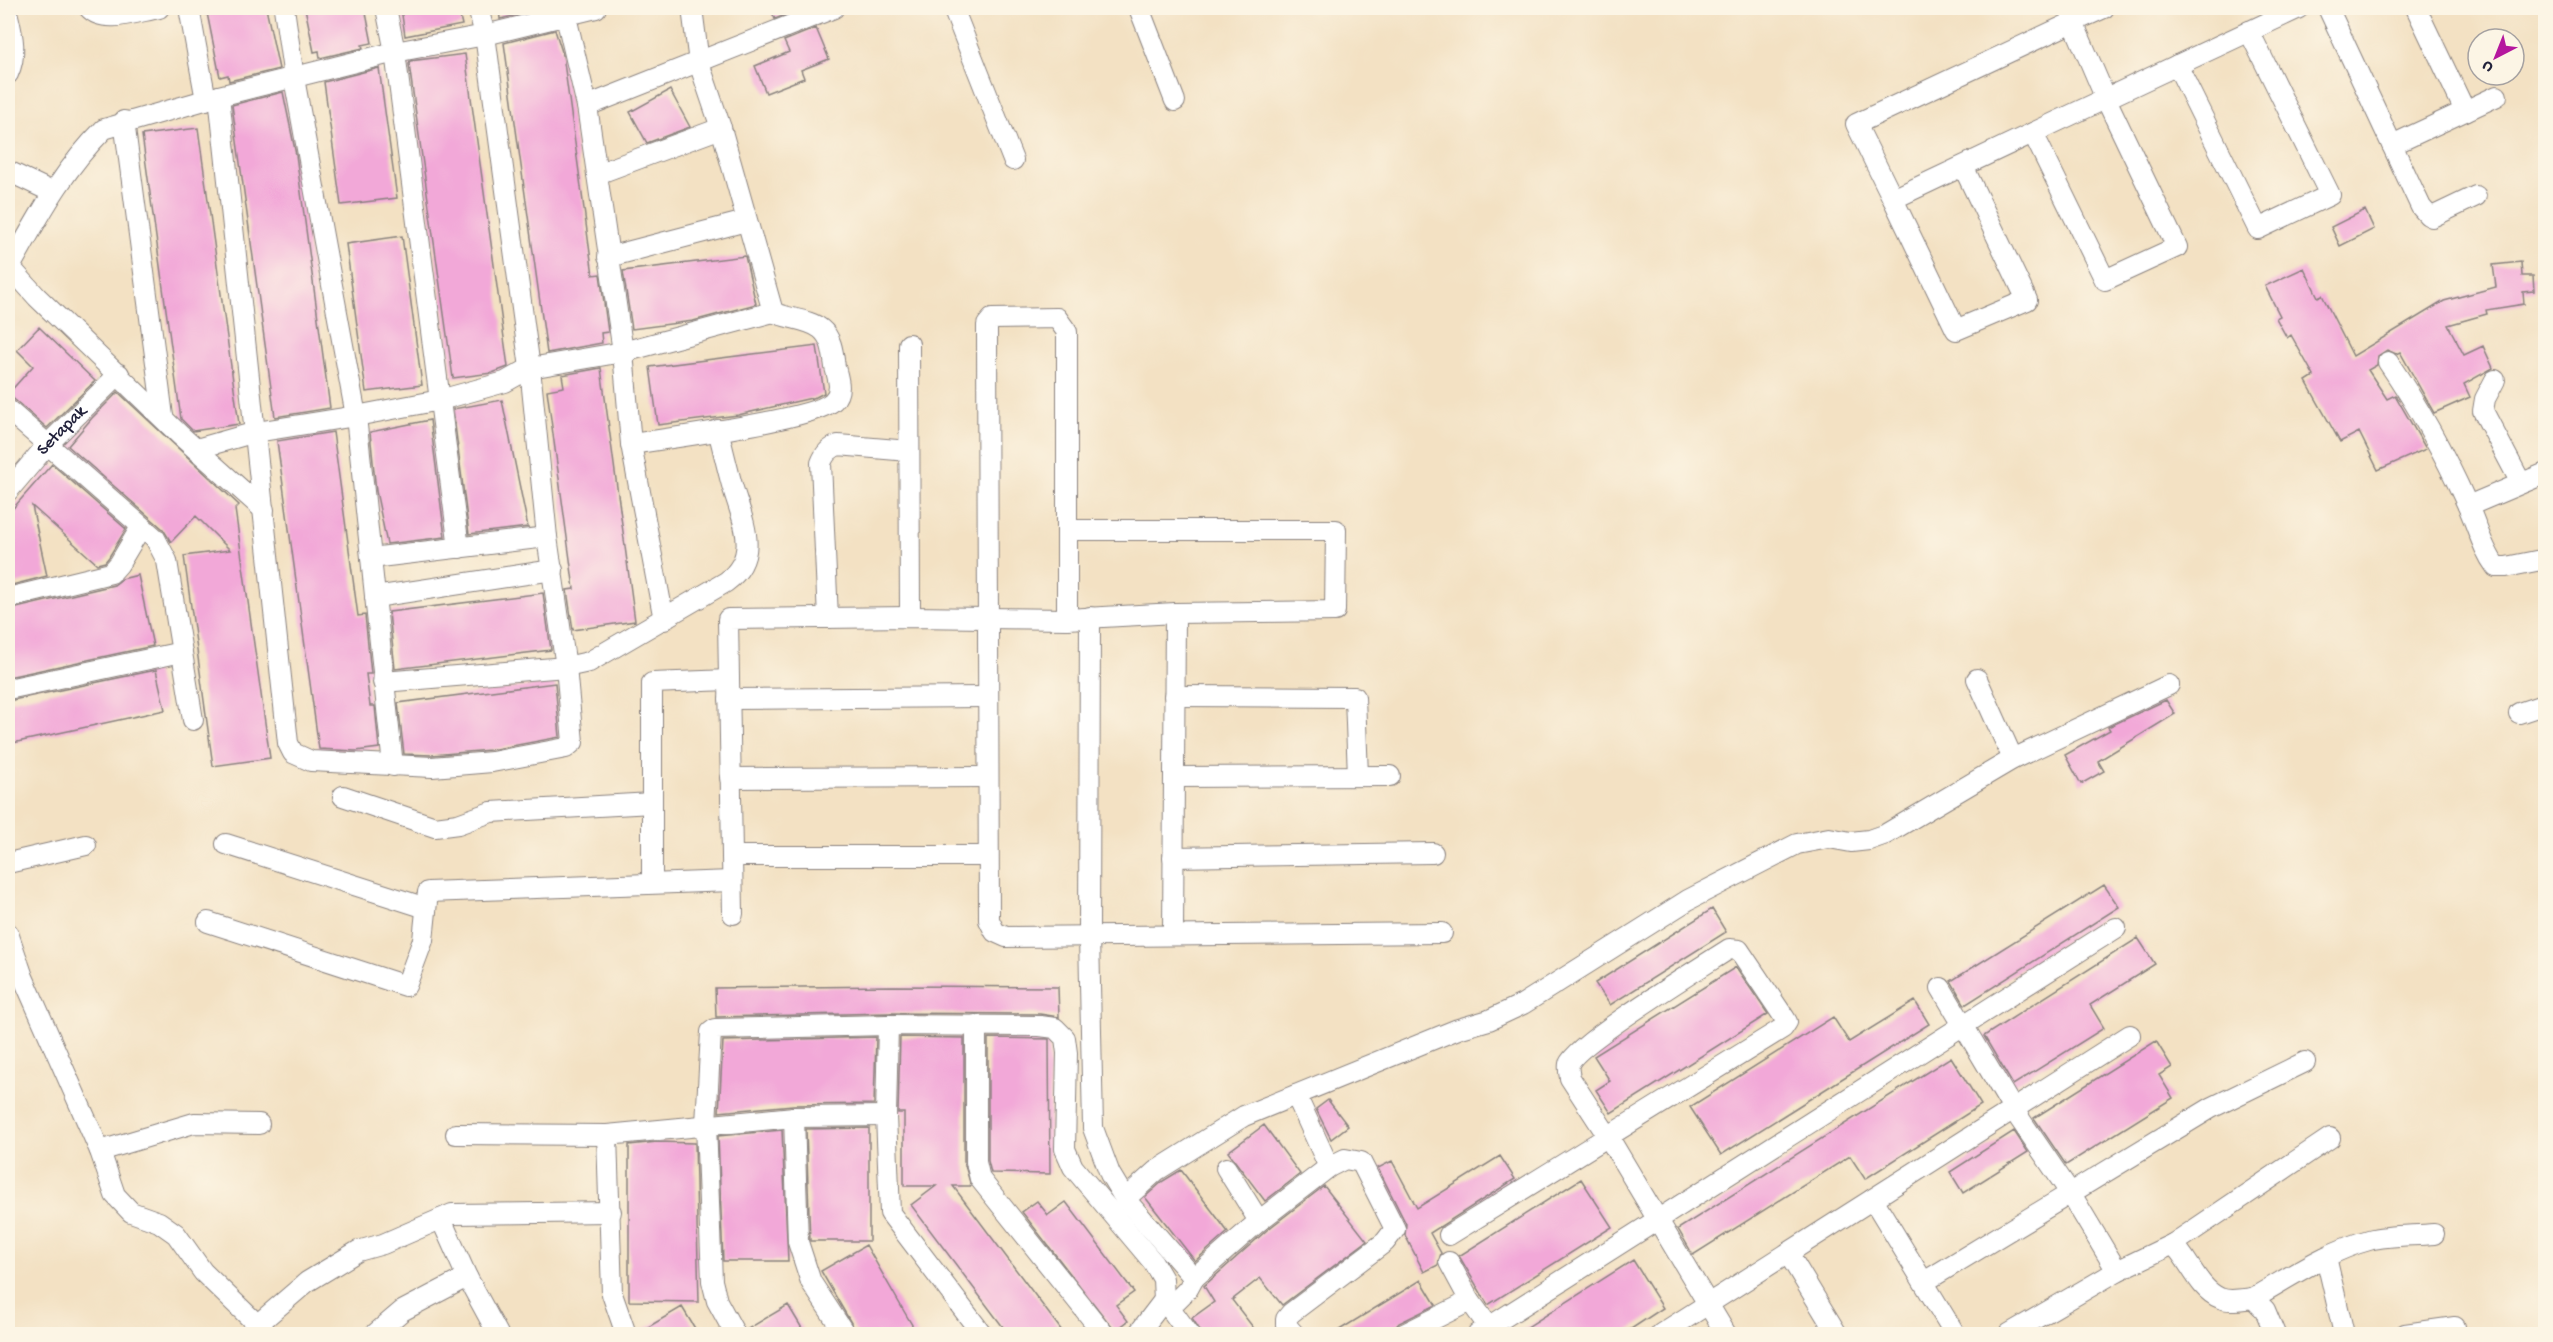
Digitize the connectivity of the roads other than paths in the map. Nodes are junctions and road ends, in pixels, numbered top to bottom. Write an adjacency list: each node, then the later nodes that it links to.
1 (88, 8): 2 (street)
2 (159, 8)
3 (189, 8): 27 (street)
4 (284, 8): 25 (street)
5 (386, 8): 21 (street)
6 (478, 8): 20 (street)
7 (596, 8): 16 (street)
8 (692, 8): 22 (street)
9 (834, 8): 22 (street)
10 (953, 8): 36 (street)
11 (1139, 8): 29 (street)
12 (2104, 8): 18 (street)
13 (2299, 8): 19 (street)
14 (2328, 8): 35 (street)
15 (2416, 8): 31 (street)
16 (565, 11): 20 (street); 30 (street)
17 (8, 16): 24 (street)
18 (2073, 22): 28 (street); 42 (street)
19 (2249, 31): 23 (street); 23 (street)
20 (484, 35): 21 (street); 50 (street)
21 (395, 52): 25 (street); 53 (street)
22 (699, 63): 30 (street); 33 (street)
23 (2177, 65): 28 (street)
24 (8, 74)
25 (294, 78): 27 (street); 56 (street)
26 (2497, 96): 31 (street)
27 (212, 98): 32 (street); 58 (street)
28 (2106, 99): 34 (street); 34 (street)
29 (1175, 101)
30 (588, 106): 39 (street)
31 (2465, 111): 35 (street)
32 (124, 121): 40 (street); 55 (street)
33 (721, 128): 39 (street); 43 (street)
34 (2033, 133): 37 (street)
35 (2392, 145): 41 (street)
36 (1013, 160)
37 (1963, 166): 42 (street); 42 (street)
38 (8, 171): 40 (street)
39 (597, 174): 44 (street)
40 (52, 192): 45 (street)
41 (2476, 196)
42 (1893, 199)
43 (746, 221): 44 (street); 46 (street)
44 (608, 257): 48 (street)
45 (9, 267): 51 (street)
46 (773, 312): 48 (street); 57 (street)
47 (909, 344): 62 (street)
48 (623, 352): 50 (street); 59 (street)
49 (2388, 362): 66 (street)
50 (530, 369): 53 (street); 70 (street)
51 (119, 374): 55 (street); 60 (street, Setapak)
52 (2494, 380): 64 (street)
53 (440, 400): 56 (street); 71 (street)
54 (8, 410): 60 (street)
55 (163, 416): 61 (street)
56 (356, 416): 58 (street); 72 (street)
57 (718, 430): 59 (street); 83 (street)
58 (255, 432): 61 (street); 67 (street)
59 (631, 444): 83 (street)
60 (47, 445): 65 (street, Setapak); 68 (street)
61 (196, 449): 67 (street)
62 (909, 451): 78 (street); 80 (street)
63 (2546, 473): 64 (street)
64 (2521, 483): 66 (street)
65 (8, 491)
66 (2468, 506): 73 (street)
67 (264, 510): 97 (street)
68 (141, 527): 76 (street); 84 (street)
69 (1067, 530): 77 (street); 81 (street); 82 (street)
70 (547, 537): 71 (street); 74 (street)
71 (459, 548): 72 (street)
72 (371, 558): 75 (street)
73 (2546, 559)
74 (553, 570): 75 (street); 85 (street)
75 (375, 597): 87 (street)
76 (8, 598)
77 (1175, 613): 79 (street); 91 (street)
78 (910, 617): 80 (street); 81 (street)
79 (1090, 617): 82 (street); 120 (street)
80 (828, 618): 90 (street)
81 (986, 618): 82 (street); 92 (street)
82 (1067, 619)
83 (664, 620): 85 (street)
84 (182, 652): 89 (street); 95 (street)
85 (566, 667): 87 (street); 97 (street)
86 (1977, 679): 96 (street)
87 (383, 682): 97 (street)
88 (2169, 685): 96 (street)
89 (8, 689)
90 (729, 689): 92 (street); 102 (street); 104 (street)
91 (1174, 696): 98 (street); 101 (street)
92 (987, 697): 100 (street)
93 (2546, 704): 94 (street)
94 (2519, 713)
95 (193, 720)
96 (2013, 759): 128 (street)
97 (393, 766)
98 (1358, 776): 99 (street); 101 (street)
99 (1390, 776)
100 (987, 777): 102 (street); 109 (street)
101 (1174, 777): 110 (street)
102 (730, 778): 108 (street)
103 (343, 796): 104 (street)
104 (652, 803): 113 (street)
105 (86, 844): 111 (street)
106 (226, 844): 114 (street)
107 (1433, 853): 110 (street)
108 (732, 856): 109 (street); 112 (street)
109 (988, 856): 120 (street)
110 (1173, 857): 121 (street)
111 (8, 863)
112 (732, 881): 113 (street); 115 (street)
113 (652, 883): 114 (street)
114 (426, 908): 116 (street)
115 (732, 914)
116 (208, 922)
117 (2115, 928): 125 (street)
118 (8, 933): 138 (street)
119 (1442, 933): 121 (street)
120 (1089, 935): 121 (street); 142 (street)
121 (1173, 935)
122 (1941, 988): 125 (street)
123 (888, 1025): 124 (street); 130 (street); 133 (street)
124 (976, 1025): 160 (street); 172 (street)
125 (1965, 1026): 129 (street); 146 (street)
126 (2130, 1035): 129 (street)
127 (2305, 1062): 141 (street)
128 (1296, 1095): 139 (street); 142 (street)
129 (2013, 1109): 141 (street); 143 (street)
130 (886, 1116): 131 (street); 164 (street)
131 (794, 1117): 133 (street); 171 (street)
132 (259, 1124): 138 (street)
133 (706, 1124): 135 (street); 170 (street)
134 (456, 1134): 135 (street)
135 (608, 1134): 144 (street)
136 (1609, 1138): 136 (street); 146 (street); 148 (street)
137 (2330, 1138): 150 (street)
138 (100, 1151): 163 (street)
139 (1329, 1167): 147 (street); 174 (street)
140 (1226, 1168): 147 (street)
141 (2071, 1194): 154 (street); 157 (street)
142 (1125, 1199): 156 (street)
143 (1873, 1199): 151 (street); 157 (street)
144 (610, 1212): 145 (street); 169 (street)
145 (441, 1219): 155 (street); 163 (street)
146 (1658, 1220): 161 (street); 165 (street)
147 (1259, 1221): 156 (street)
148 (1449, 1234)
149 (2433, 1234): 152 (street)
150 (2173, 1244): 154 (street); 158 (street)
151 (1788, 1253): 161 (street); 178 (street)
152 (2325, 1257): 158 (street); 182 (street)
153 (1449, 1263): 159 (street)
154 (2117, 1271): 180 (street)
155 (467, 1277): 167 (street); 168 (street)
156 (1194, 1278): 160 (street)
157 (1924, 1282): 179 (street)
158 (2253, 1298): 181 (street)
159 (1470, 1301): 165 (street); 175 (street)
160 (1167, 1304): 166 (street); 173 (street)
161 (1707, 1305): 176 (street); 177 (street)
162 (2455, 1327): 183 (street)
163 (263, 1330)
164 (974, 1332)
165 (1487, 1332)
166 (1138, 1334)
167 (375, 1335)
168 (498, 1335)
169 (626, 1335)
170 (735, 1335)
171 (845, 1335)
172 (1104, 1335)
173 (1189, 1335)
174 (1294, 1335)
175 (1404, 1335)
176 (1661, 1335)
177 (1726, 1335)
178 (1837, 1335)
179 (1955, 1335)
180 (2009, 1335)
181 (2275, 1335)
182 (2344, 1335)
183 (2405, 1335)

